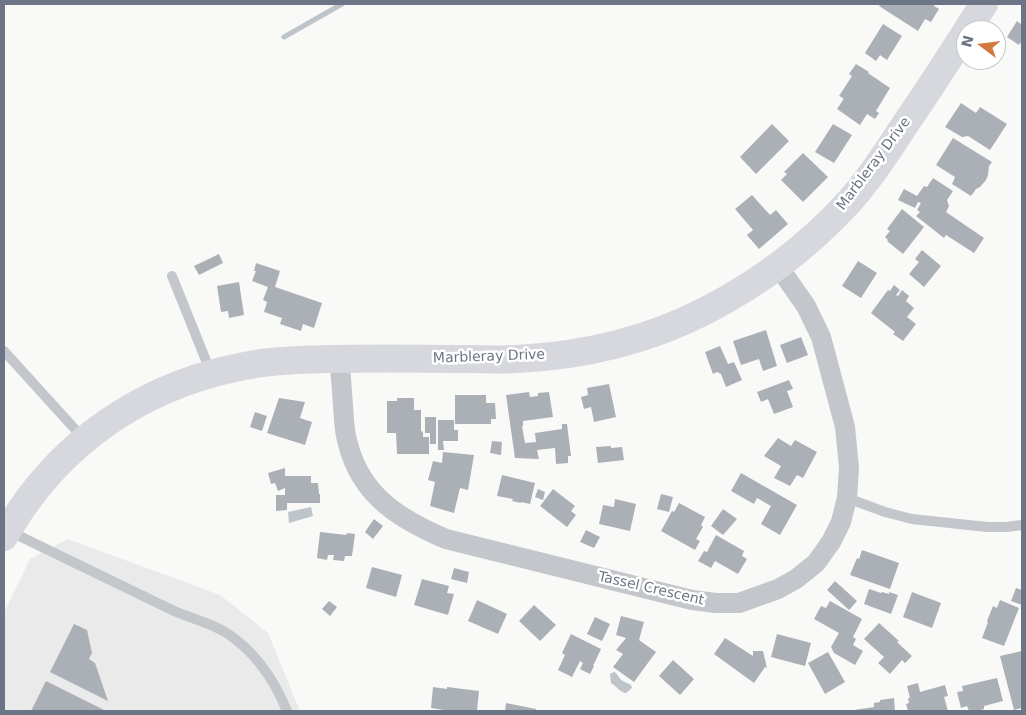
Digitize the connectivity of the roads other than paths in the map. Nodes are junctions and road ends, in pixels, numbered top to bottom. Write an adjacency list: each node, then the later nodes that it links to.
1 (984, 4): 2 (street, Marbleray Drive)
2 (974, 20)
3 (956, 48): 4 (street, Marbleray Drive)
4 (778, 266): 7 (street, Marbleray Drive); 10 (street, Tassel Crescent)
5 (172, 276): 8 (lane)
6 (4, 351): 9 (lane)
7 (339, 359): 8 (street, Marbleray Drive); 10 (street, Tassel Crescent)
8 (211, 374): 9 (street, Marbleray Drive)
9 (84, 439): 12 (street, Marbleray Drive)
10 (848, 498): 11 (lane)
11 (1022, 525)
12 (6, 534): 13 (lane)
13 (287, 711)

